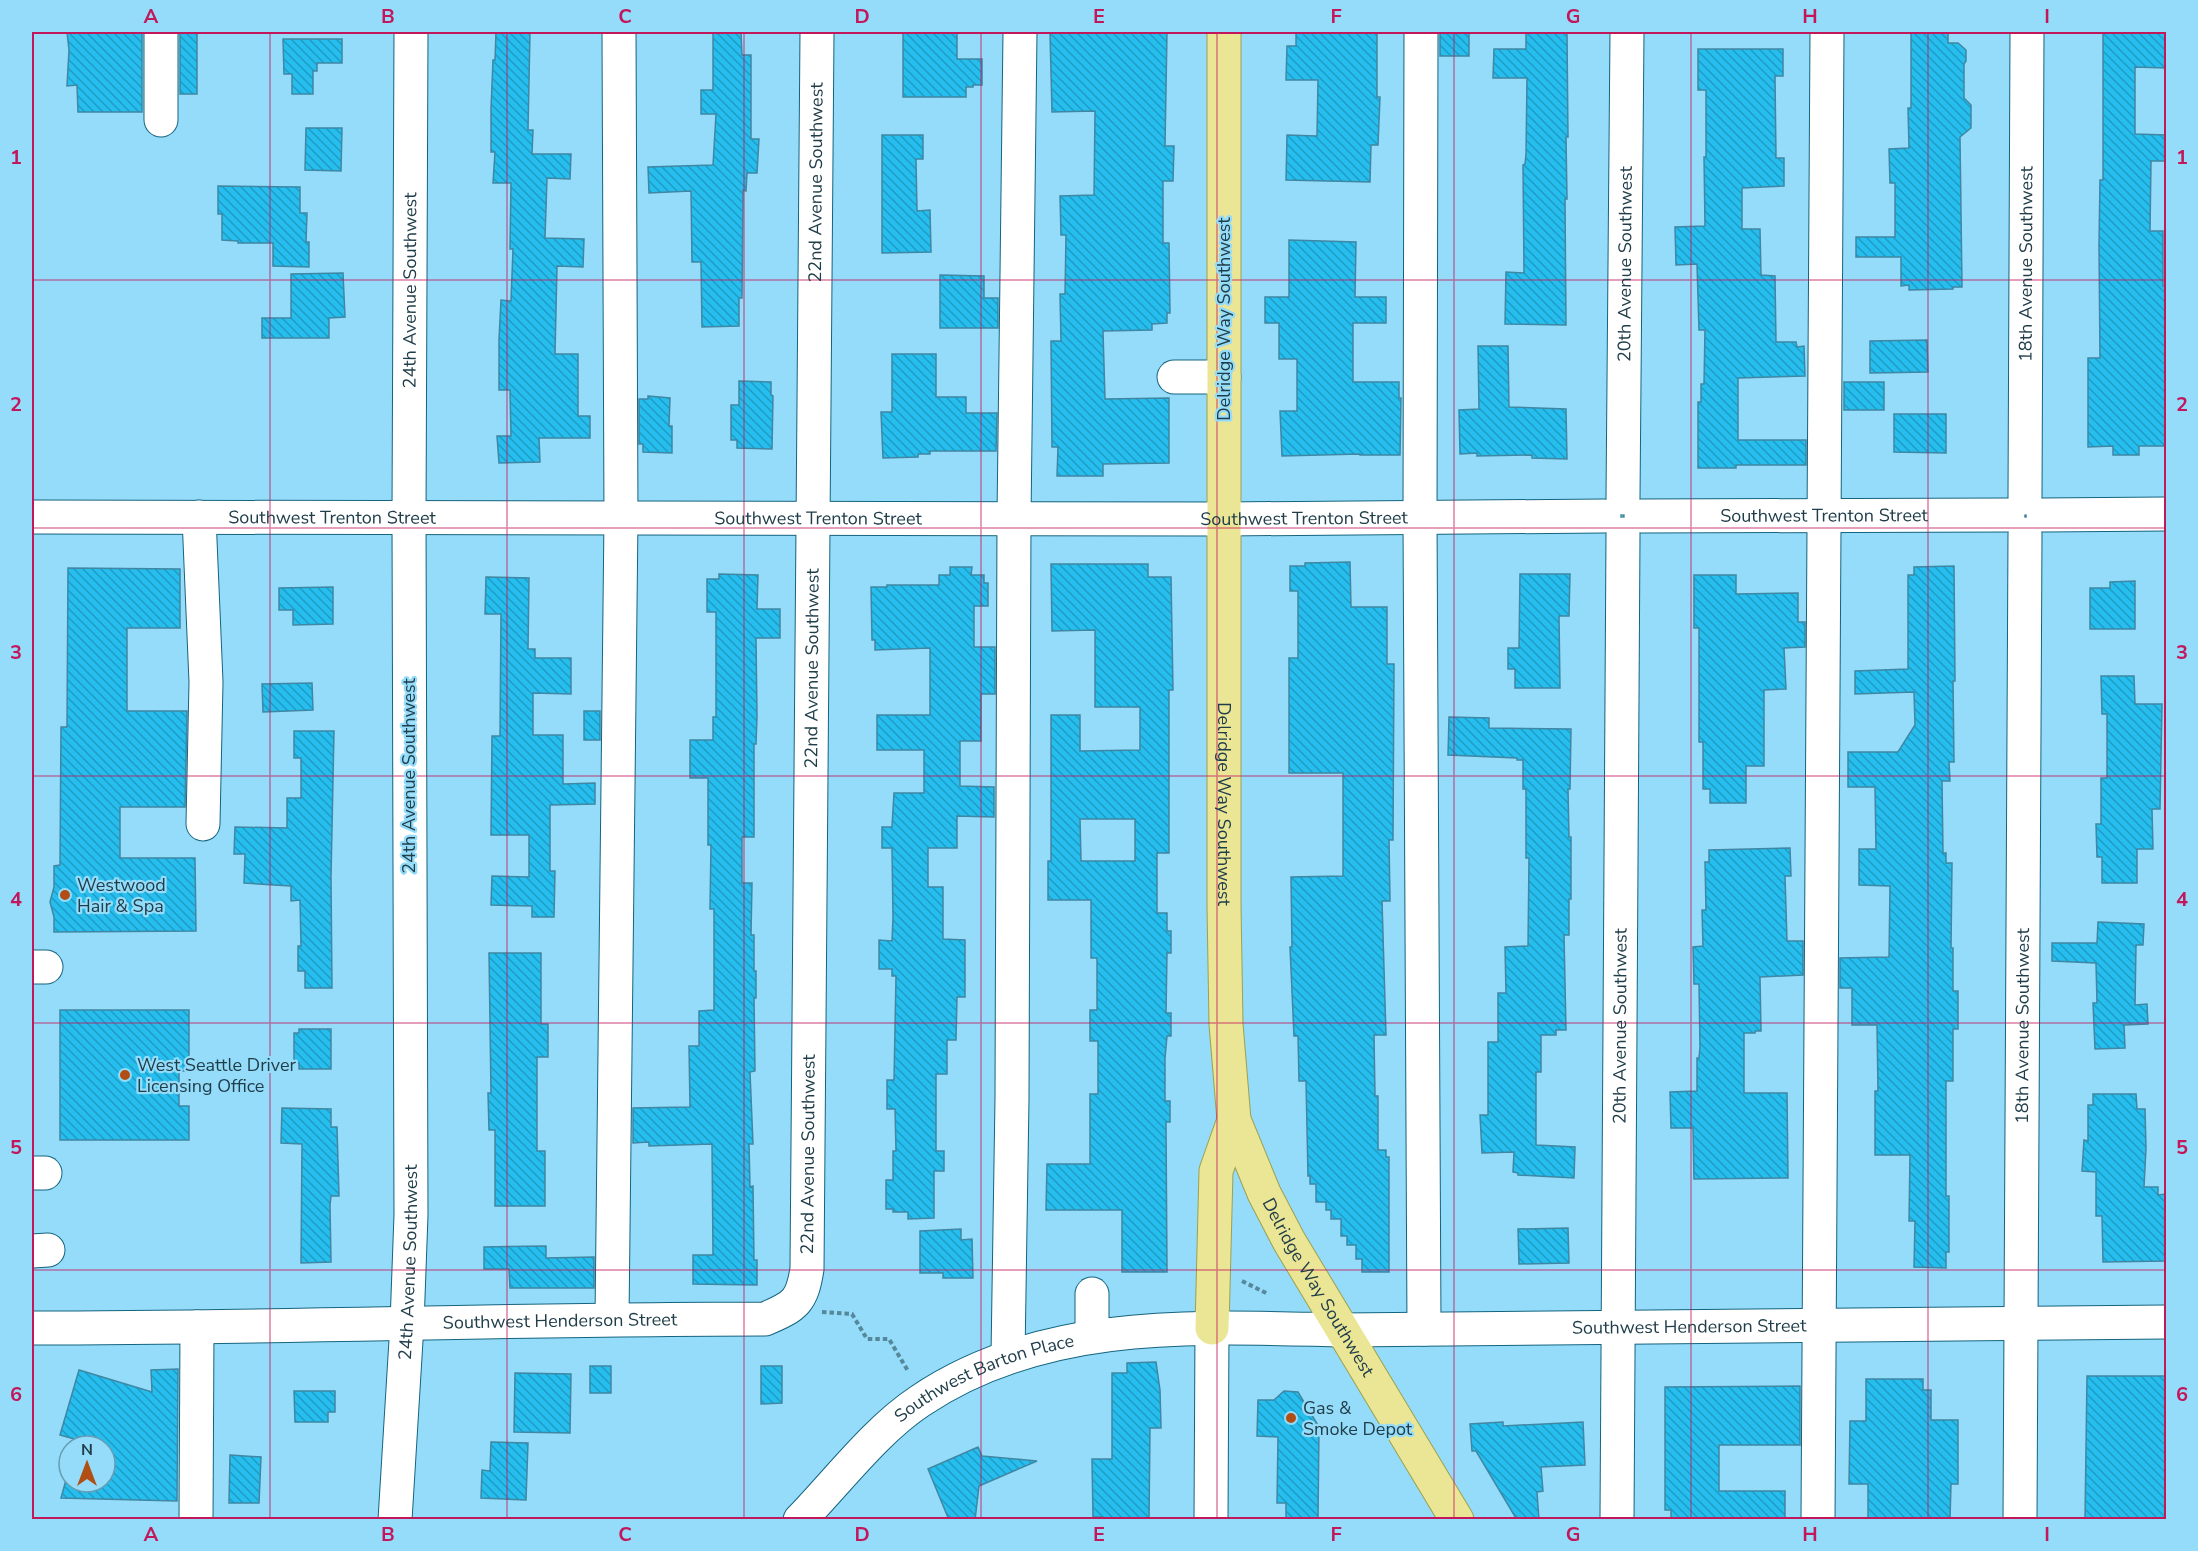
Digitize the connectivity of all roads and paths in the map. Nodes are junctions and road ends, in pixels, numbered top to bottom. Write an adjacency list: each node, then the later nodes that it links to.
1 (161, 32): 11 (street)
2 (411, 32): 20 (street, 24th Avenue Southwest)
3 (619, 32): 21 (street)
4 (817, 32): 22 (street, 22nd Avenue Southwest)
5 (1020, 32): 23 (street)
6 (1224, 32): 13 (main road, Delridge Way Southwest)
7 (1421, 32): 24 (street)
8 (1627, 32): 17 (street, 20th Avenue Southwest)
9 (1827, 32): 14 (street)
10 (2027, 32): 16 (street, 18th Avenue Southwest)
11 (161, 120)
12 (1174, 377): 13 (street)
13 (1224, 377): 25 (main road, Delridge Way Southwest)
14 (1823, 514): 16 (street, Southwest Trenton Street); 17 (street, Southwest Trenton Street); 35 (street)
15 (2166, 514): 16 (street, Southwest Trenton Street)
16 (2025, 515): 32 (street, 18th Avenue Southwest)
17 (1623, 516): 24 (street, Southwest Trenton Street); 36 (street, 20th Avenue Southwest)
18 (32, 517): 19 (street, Southwest Trenton Street)
19 (199, 517): 20 (street, Southwest Trenton Street); 26 (street)
20 (409, 517): 21 (street, Southwest Trenton Street); 34 (street, 24th Avenue Southwest)
21 (621, 518): 22 (street, Southwest Trenton Street); 31 (street)
22 (814, 518): 23 (street, Southwest Trenton Street); 29 (street, 22nd Avenue Southwest)
23 (1014, 518): 25 (street, Southwest Trenton Street); 43 (street)
24 (1420, 518): 25 (street, Southwest Trenton Street); 40 (street)
25 (1224, 519): 27 (main road, Delridge Way Southwest)
26 (203, 824)
27 (1234, 1120): 39 (main road); 41 (main road, Delridge Way Southwest)
28 (1092, 1294): 42 (street)
29 (795, 1302): 31 (street, Southwest Henderson Street)
30 (837, 1314): 44 (path)
31 (612, 1319): 34 (street, Southwest Henderson Street)
32 (2022, 1322): 33 (street, Southwest Henderson Street); 35 (street, Southwest Henderson Street); 52 (street, 18th Avenue Southwest)
33 (2166, 1322)
34 (407, 1324): 37 (street, Southwest Henderson Street); 46 (street, 24th Avenue Southwest)
35 (1819, 1324): 36 (street, Southwest Henderson Street); 51 (street)
36 (1618, 1326): 40 (street, Southwest Henderson Street); 50 (street, 20th Avenue Southwest)
37 (197, 1327): 38 (street, Southwest Henderson Street); 45 (street)
38 (32, 1328)
39 (1212, 1328): 41 (street, Southwest Henderson Street); 42 (street, Southwest Barton Place); 48 (street)
40 (1424, 1329): 41 (street, Southwest Henderson Street)
41 (1343, 1330): 49 (main road, Delridge Way Southwest)
42 (1092, 1336): 43 (street, Southwest Barton Place)
43 (1008, 1356): 47 (street, Southwest Barton Place)
44 (908, 1371)
45 (196, 1520)
46 (395, 1520)
47 (800, 1520)
48 (1211, 1520)
49 (1457, 1520)
50 (1617, 1520)
51 (1818, 1520)
52 (2020, 1520)

